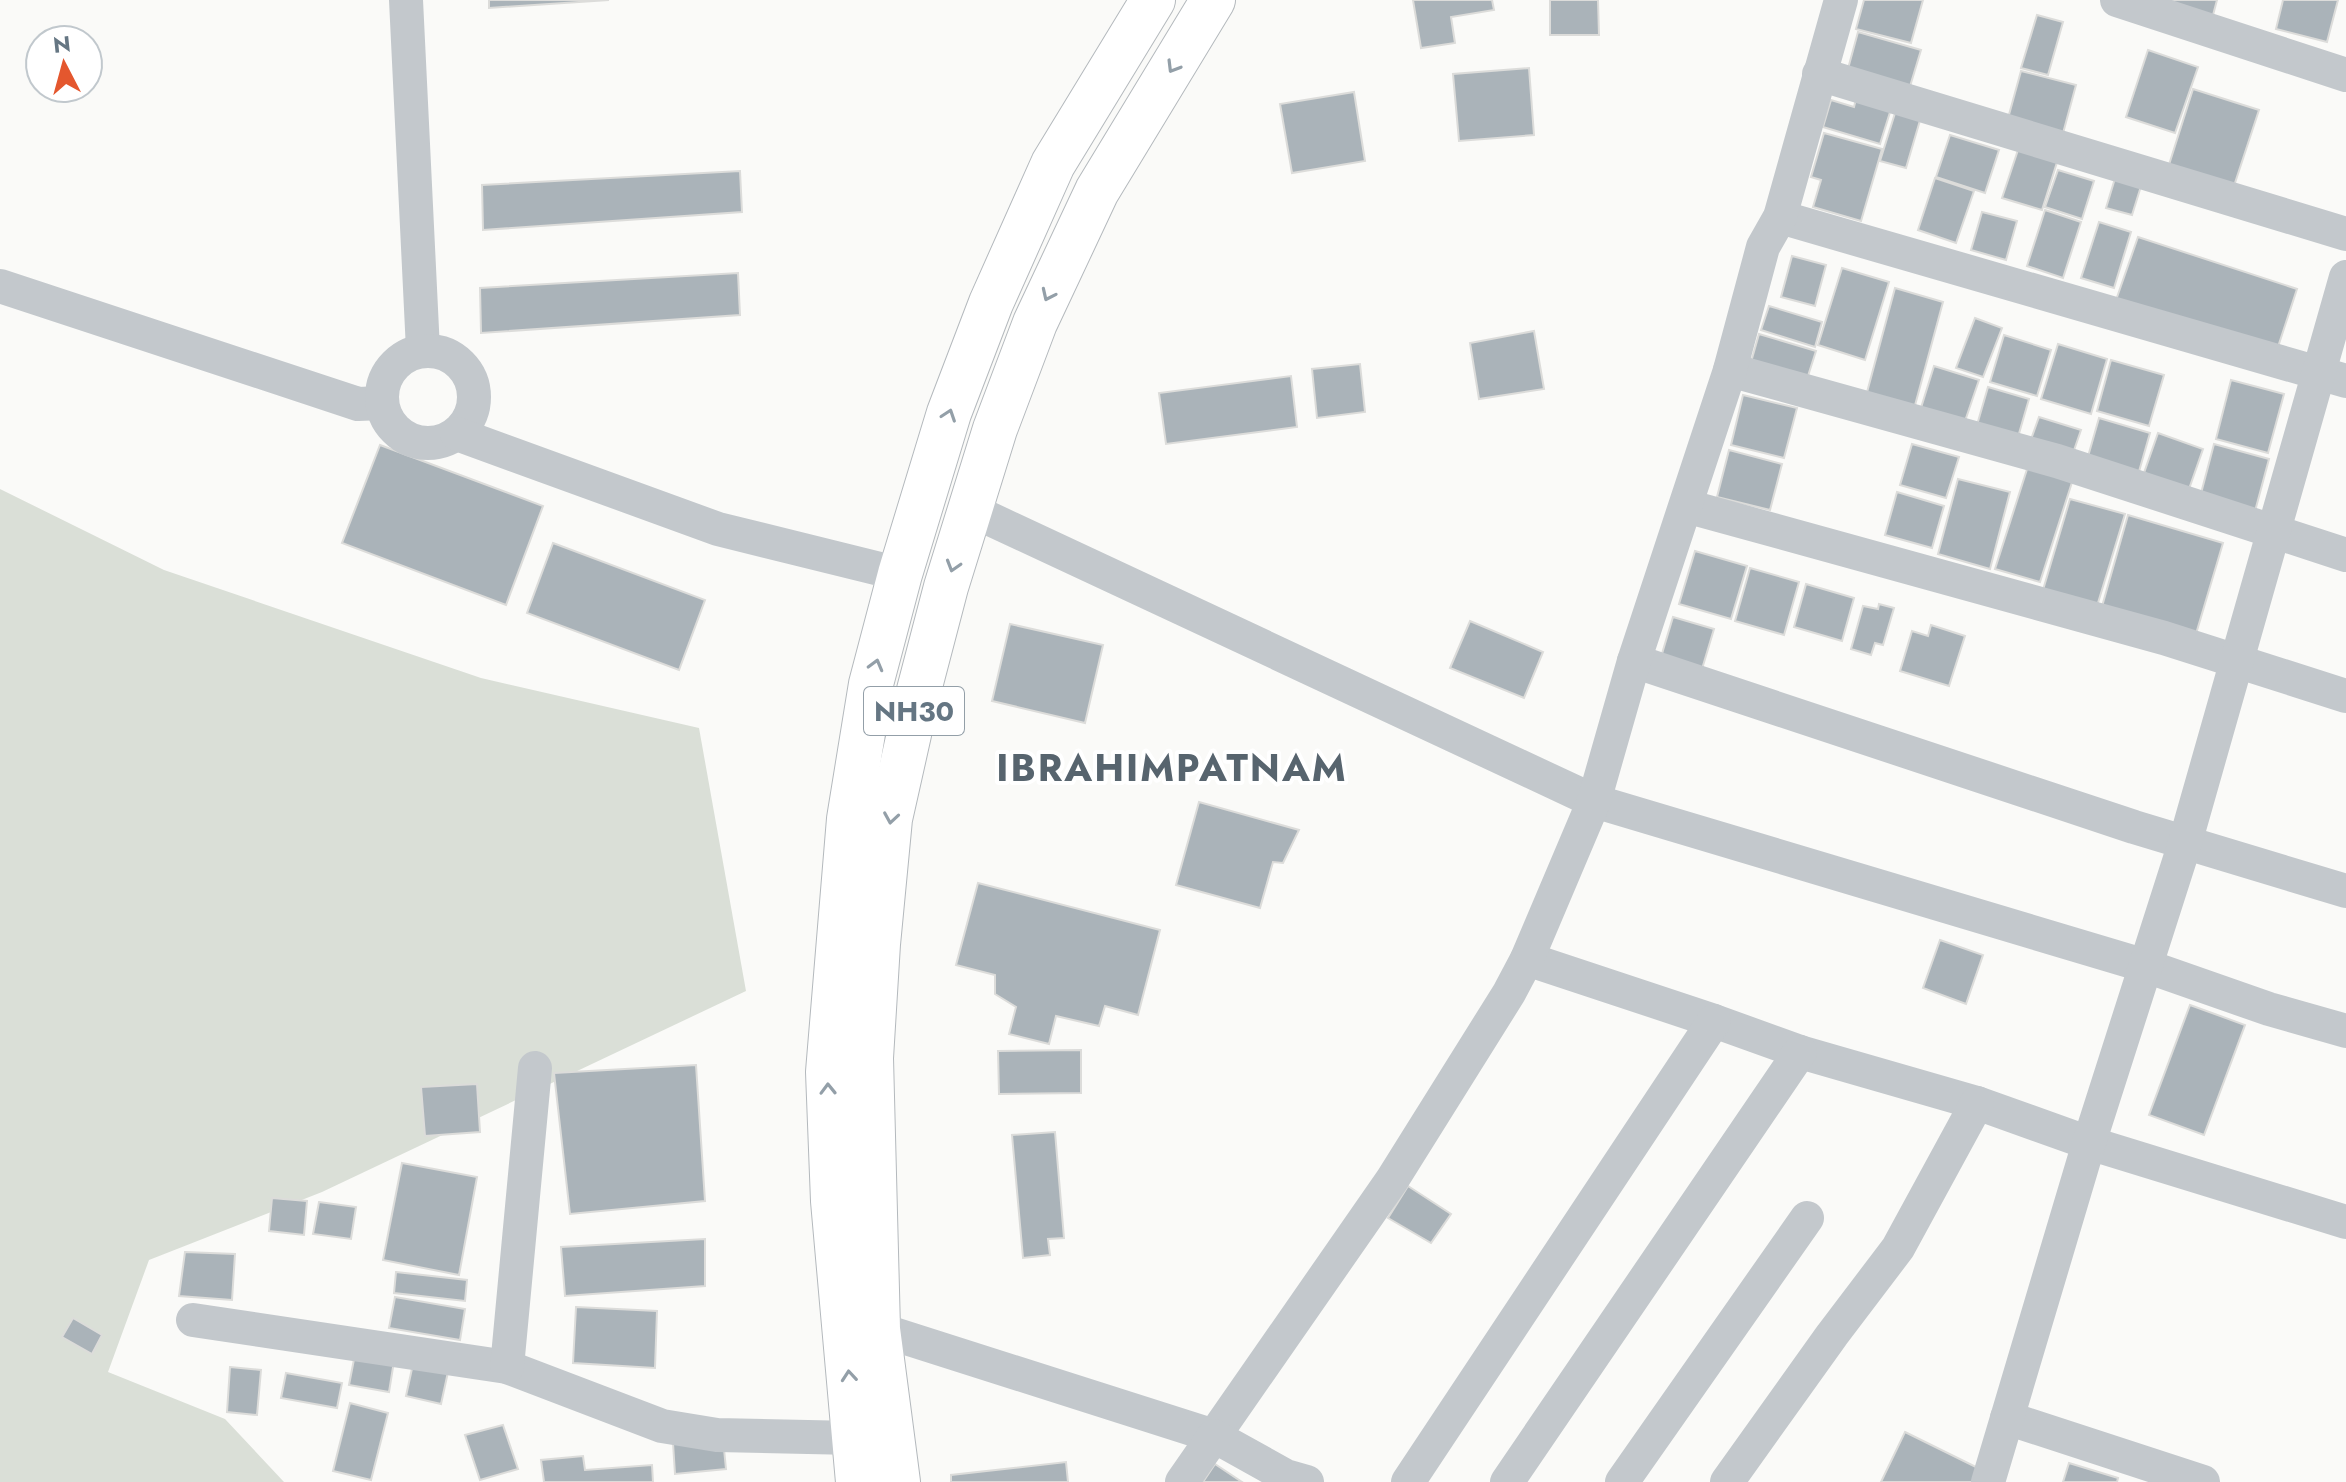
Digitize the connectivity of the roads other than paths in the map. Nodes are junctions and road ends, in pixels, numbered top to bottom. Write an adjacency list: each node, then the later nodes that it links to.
1 (406, 0): 12 (street)
2 (1153, 0): 21 (highway, NH30, one-way to 2)
3 (1213, 0): 18 (highway, NH30, one-way to 18)
4 (1841, 0): 6 (street)
5 (2117, 0): 7 (street)
6 (1819, 74): 8 (street); 9 (street)
7 (2346, 75)
8 (1780, 217): 13 (street); 14 (street)
9 (2346, 234)
10 (2346, 277): 14 (street)
11 (0, 286): 15 (street)
12 (423, 350): 15 (street); 16 (street)
13 (1730, 370): 17 (street); 19 (street)
14 (2332, 377): 19 (street)
15 (382, 403): 16 (street)
16 (457, 434): 21 (street)
17 (1686, 506): 22 (street); 23 (street)
18 (971, 510): 25 (street); 36 (highway, NH30, one-way to 36)
19 (2271, 533): 20 (street); 22 (street)
20 (2346, 555)
21 (900, 574): 35 (highway, NH30, one-way to 21)
22 (2236, 660): 24 (street); 26 (street)
23 (1634, 661): 25 (street); 26 (street)
24 (2346, 696)
25 (1594, 801): 28 (street); 29 (street)
26 (2185, 843): 27 (street); 29 (street)
27 (2346, 891)
28 (1527, 959): 30 (street); 44 (street)
29 (2146, 966): 31 (street); 37 (street)
30 (1714, 1021): 32 (street); 50 (street)
31 (2346, 1031)
32 (1800, 1052): 34 (street); 51 (street)
33 (535, 1068): 42 (street)
34 (1977, 1103): 37 (street); 53 (street)
35 (828, 1131): 36 (highway); 45 (highway, NH30, one-way to 35)
36 (873, 1134): 41 (highway, NH30)
37 (2089, 1143): 39 (street); 43 (street)
38 (1807, 1218): 52 (street)
39 (2346, 1222)
40 (193, 1320): 42 (street)
41 (878, 1329): 44 (street); 47 (highway, NH30)
42 (507, 1367): 45 (street)
43 (2007, 1418): 54 (street); 55 (street)
44 (1214, 1436): 48 (street); 49 (street)
45 (854, 1438): 46 (highway, NH30)
46 (858, 1482)
47 (898, 1482)
48 (1182, 1482)
49 (1307, 1482)
50 (1408, 1482)
51 (1507, 1482)
52 (1622, 1482)
53 (1727, 1482)
54 (1988, 1482)
55 (2203, 1482)

